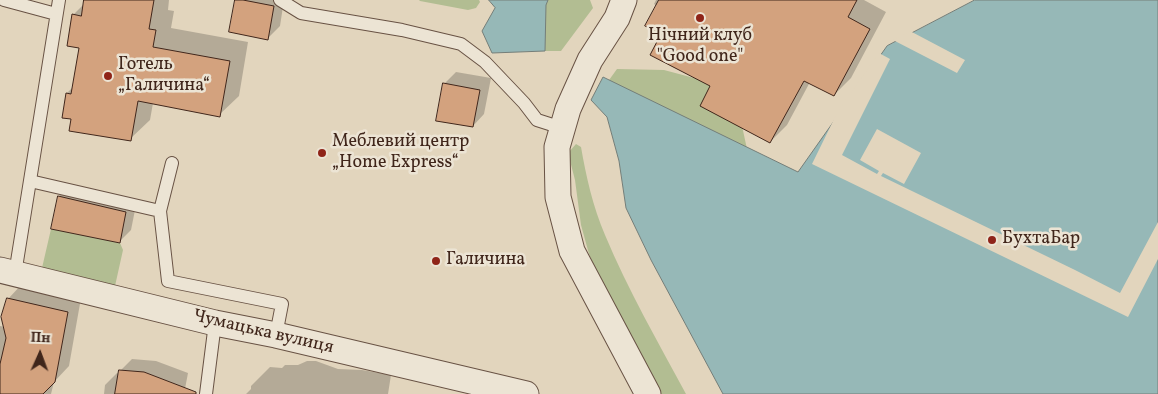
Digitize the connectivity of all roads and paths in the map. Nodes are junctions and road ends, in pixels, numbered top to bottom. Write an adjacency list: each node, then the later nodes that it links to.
1 (4, 0): 5 (lane)
2 (59, 0): 5 (lane)
3 (280, 0): 6 (lane)
4 (624, 0): 6 (street)
5 (56, 14): 8 (lane)
6 (565, 118): 13 (street)
7 (172, 163): 9 (lane)
8 (30, 181): 9 (lane); 10 (lane)
9 (160, 211): 12 (lane)
10 (7, 272): 11 (street, Чумацька вулиця)
11 (215, 323): 12 (street, Чумацька вулиця); 14 (lane)
12 (276, 335): 15 (street, Чумацька вулиця)
13 (645, 393)
14 (206, 394)
15 (526, 394)

